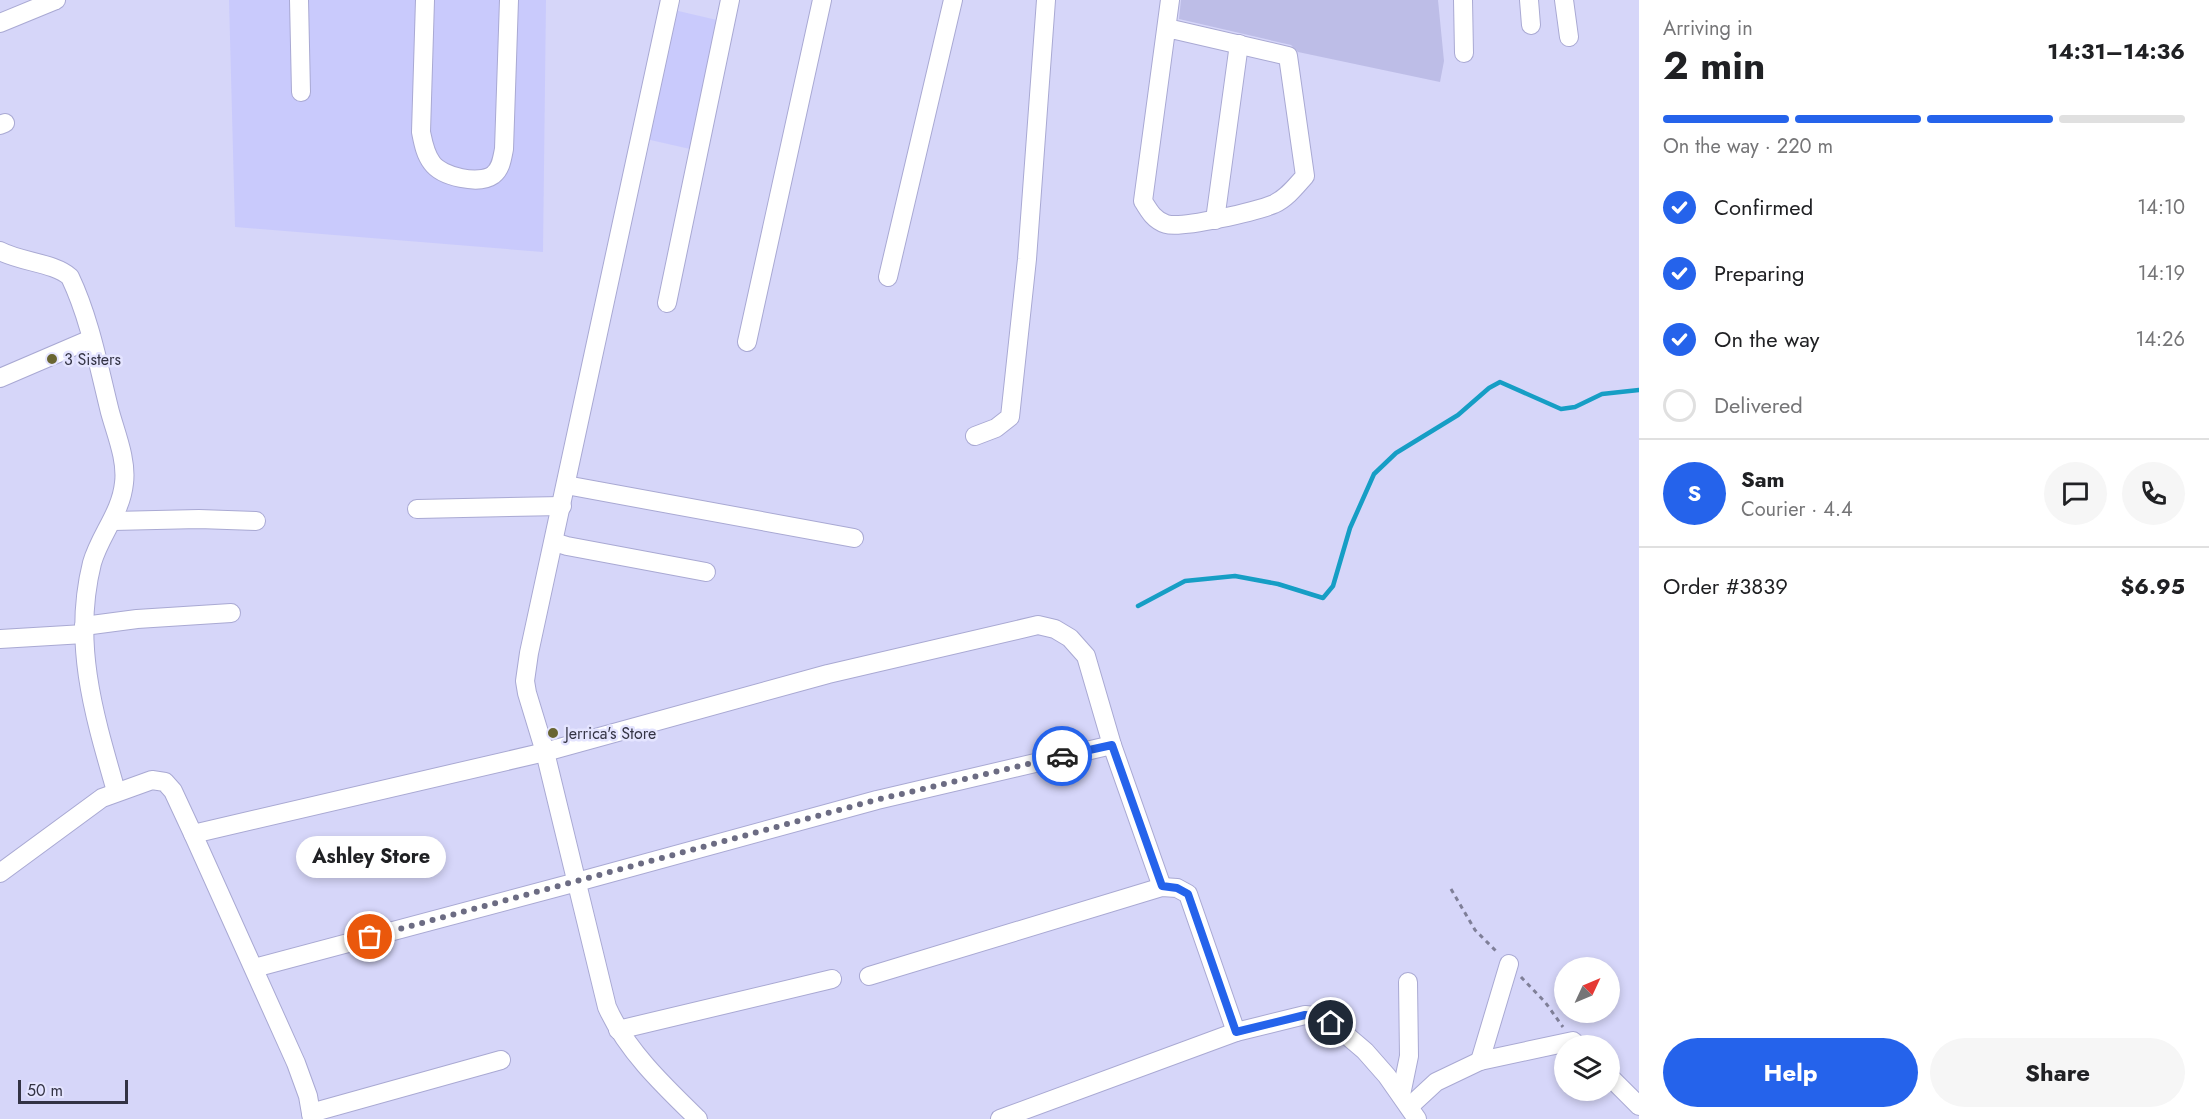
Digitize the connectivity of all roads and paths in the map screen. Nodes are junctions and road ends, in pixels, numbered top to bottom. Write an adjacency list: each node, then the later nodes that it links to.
1 (56, 0): 14 (street)
2 (299, 0): 20 (street)
3 (425, 0): 4 (street)
4 (509, 0)
5 (670, 0): 29 (street)
6 (730, 0): 24 (street)
7 (822, 0): 26 (street)
8 (953, 0): 23 (street)
9 (1046, 0): 28 (street)
10 (1170, 0): 16 (street)
11 (1463, 0): 19 (street)
12 (1529, 0): 15 (street)
13 (1564, 0): 17 (street)
14 (0, 23)
15 (1531, 25)
16 (1167, 28): 18 (street); 21 (street)
17 (1569, 37)
18 (1239, 44): 21 (street); 21 (street)
19 (1464, 53)
20 (301, 92)
21 (1215, 220)
22 (0, 251): 25 (street)
23 (888, 277)
24 (668, 303)
25 (91, 339): 27 (street); 32 (street)
26 (747, 342)
27 (0, 378)
28 (975, 436)
29 (566, 485): 30 (street); 34 (street)
30 (562, 506): 31 (street); 35 (street)
31 (417, 509)
32 (113, 521): 33 (street); 38 (street)
33 (256, 521)
34 (854, 538)
35 (554, 542): 36 (street); 41 (street)
36 (706, 572)
37 (231, 612): 38 (street)
38 (84, 630): 39 (street); 42 (street)
39 (0, 639)
40 (1112, 745): 41 (street); 45 (street); 46 (street)
41 (545, 752): 43 (street); 45 (street)
42 (116, 791): 43 (street); 44 (street)
43 (193, 834): 48 (street)
44 (0, 873)
45 (577, 882): 48 (street); 52 (street)
46 (1162, 886): 49 (street); 53 (street)
47 (1509, 964): 56 (street)
48 (254, 968): 60 (street)
49 (868, 976)
50 (832, 979): 52 (street)
51 (1408, 982): 59 (street)
52 (618, 1030): 61 (street)
53 (1236, 1032): 59 (street); 62 (street)
54 (1554, 1045): 56 (street)
55 (501, 1060): 60 (street)
56 (1479, 1061): 59 (street)
57 (1620, 1087): 58 (street)
58 (1639, 1106)
59 (1409, 1107)
60 (312, 1116)
61 (698, 1119)
62 (1000, 1119)

